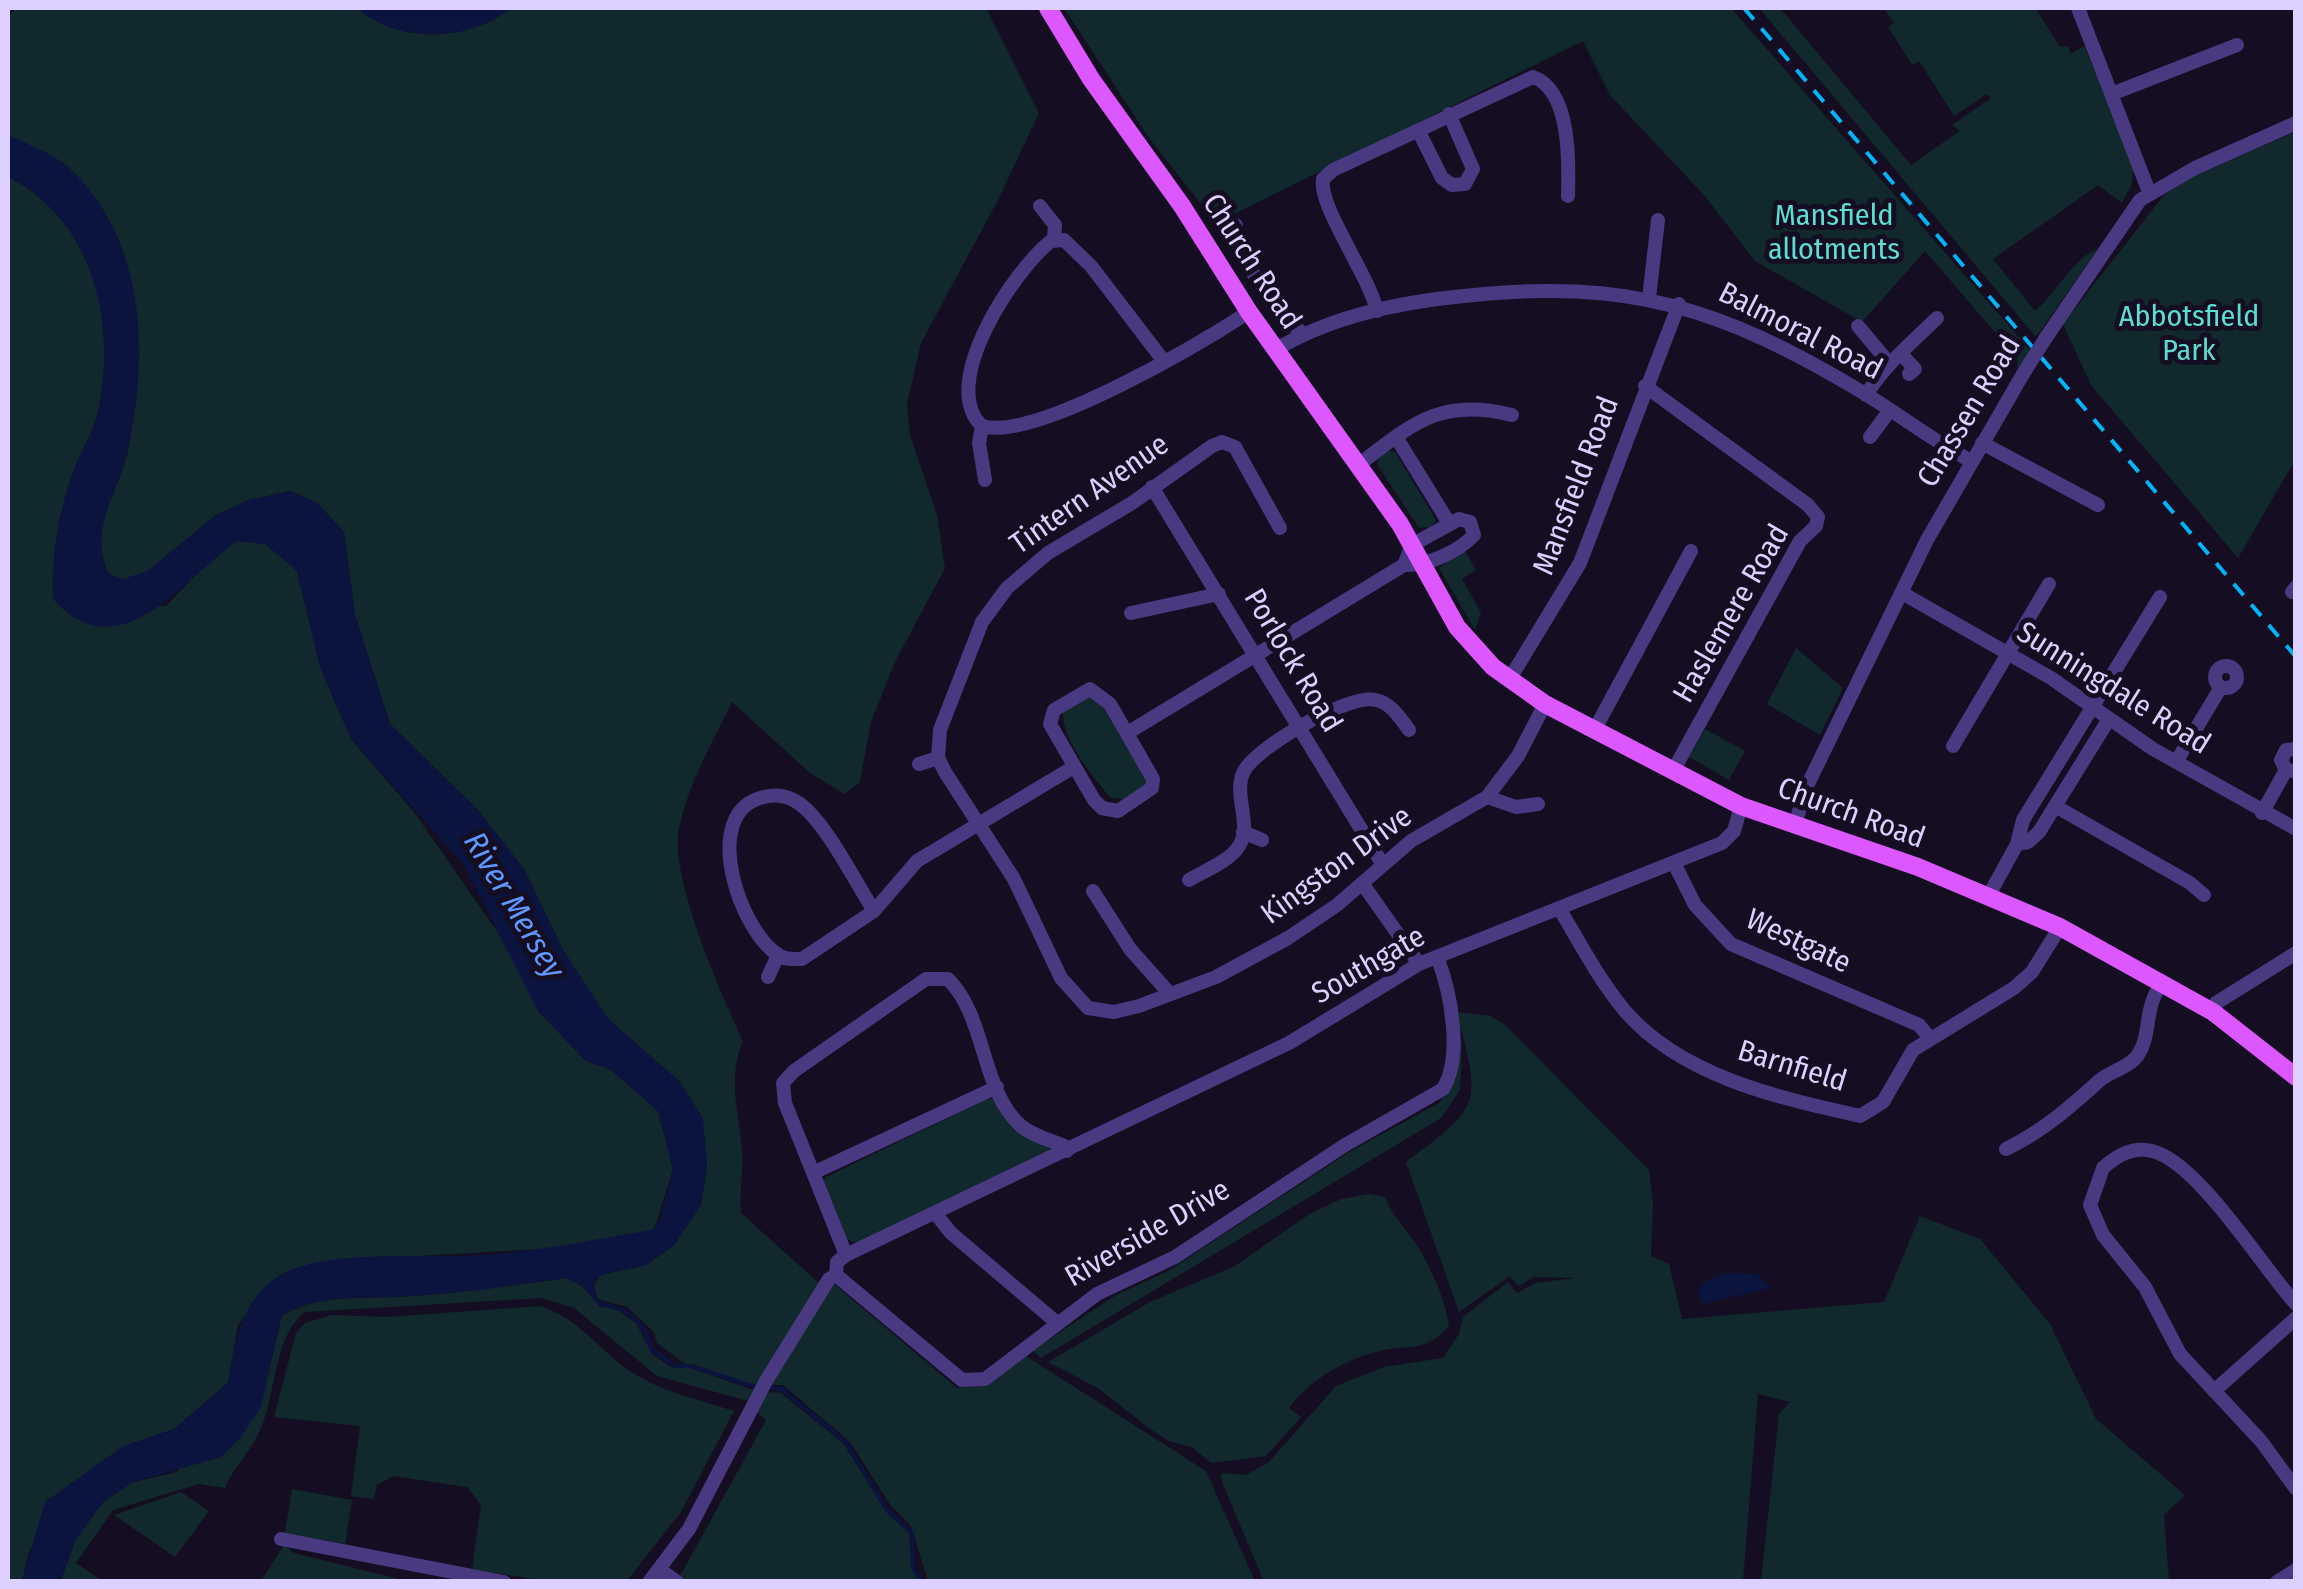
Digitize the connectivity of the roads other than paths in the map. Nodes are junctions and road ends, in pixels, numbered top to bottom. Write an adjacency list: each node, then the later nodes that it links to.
1 (1048, 8): 17 (main road, Church Road)
2 (2078, 8): 4 (street)
3 (2237, 45): 4 (street)
4 (2114, 93): 8 (street)
5 (1450, 114): 7 (street); 7 (street); 9 (street)
6 (2296, 123): 8 (street, Chassen Road)
7 (1418, 130): 16 (street)
8 (2150, 192): 33 (street, Chassen Road, bridge)
9 (1568, 196)
10 (1040, 206): 13 (street)
11 (1658, 220): 14 (street)
12 (1236, 225): 20 (street, Church Road)
13 (1054, 240): 23 (street); 30 (street)
14 (1649, 298): 15 (street, Balmoral Road); 16 (street, Balmoral Road)
15 (1678, 304): 26 (street, Mansfield Road); 27 (street, Balmoral Road)
16 (1377, 311): 20 (street, Balmoral Road)
17 (1249, 312): 21 (main road, Church Road); 23 (street)
18 (1936, 318): 22 (street)
19 (1858, 326): 24 (street)
20 (1304, 334): 21 (street, Balmoral Road)
21 (1275, 350): 35 (main road, Church Road)
22 (1903, 356): 24 (street); 25 (street)
23 (1163, 360): 30 (street)
24 (1888, 364): 27 (street)
25 (1909, 374)
26 (1645, 386): 51 (street, Mansfield Road); 67 (street, Haslemere Road)
27 (1866, 394): 28 (street, Balmoral Road)
28 (1890, 410): 32 (street, Balmoral Road); 34 (street, Balmoral Road)
29 (1512, 414): 31 (street)
30 (982, 426): 36 (street)
31 (1396, 437): 35 (street); 39 (street)
32 (1870, 437)
33 (1982, 443): 34 (street, Chassen Road); 38 (street)
34 (1972, 461): 45 (street, Chassen Road)
35 (1360, 463): 41 (main road, Church Road)
36 (985, 480)
37 (1152, 487): 40 (street, Tintern Avenue); 46 (street, Porlock Road); 62 (street, Tintern Avenue)
38 (2098, 505)
39 (1449, 523): 41 (street); 43 (street)
40 (1280, 528)
41 (1412, 545): 43 (main road, Church Road)
42 (1691, 551): 57 (street)
43 (1413, 565): 50 (street); 51 (main road, Church Road)
44 (2049, 584): 49 (street)
45 (1902, 592): 49 (street, Sunningdale Road); 73 (street, Chassen Road)
46 (1219, 594): 48 (street); 50 (street, Porlock Road)
47 (2160, 597): 54 (street)
48 (1132, 613)
49 (2007, 653): 54 (street, Sunningdale Road); 60 (street)
50 (1258, 655): 56 (street, Porlock Road); 59 (street)
51 (1510, 680): 53 (main road, Church Road)
52 (2221, 687): 63 (street)
53 (1544, 704): 57 (main road, Church Road); 68 (street, Kingston Drive)
54 (2094, 708): 55 (street, Sunningdale Road); 78 (street)
55 (2109, 719): 63 (street, Sunningdale Road); 71 (street)
56 (1300, 728): 58 (street); 76 (street); 80 (street, Porlock Road)
57 (1595, 729): 67 (main road, Church Road)
58 (1409, 730)
59 (1129, 732): 65 (street); 65 (street)
60 (1953, 746)
61 (2296, 750): 66 (street)
62 (938, 758): 64 (street); 74 (street)
63 (2176, 762): 72 (street, Sunningdale Road)
64 (919, 764)
65 (1072, 768): 74 (street)
66 (2291, 770): 72 (street)
67 (1674, 771): 70 (main road, Church Road)
68 (1487, 797): 69 (street); 80 (street, Kingston Drive)
69 (1538, 804)
70 (1741, 806): 73 (main road, Church Road); 79 (street, Southgate)
71 (2055, 806): 78 (street); 85 (street)
72 (2262, 813): 75 (street, Sunningdale Road)
73 (1796, 821): 84 (main road, Church Road)
74 (978, 826): 87 (street); 95 (street, Kingston Drive)
75 (2296, 829)
76 (1244, 832): 77 (street); 81 (street)
77 (1262, 840)
78 (2017, 844): 84 (street)
79 (1674, 863): 86 (street, Southgate); 97 (street, Westgate)
80 (1382, 865): 82 (street, Kingston Drive)
81 (1189, 880)
82 (1362, 883): 92 (street); 95 (street, Kingston Drive)
83 (1093, 891): 95 (street)
84 (1989, 894): 88 (main road, Church Road)
85 (2204, 895)
86 (1558, 908): 91 (street, Southgate); 97 (street, Barnfield)
87 (874, 911): 90 (street); 90 (street)
88 (2060, 927): 94 (main road, Church Road); 97 (street, Barnfield)
89 (2296, 954): 96 (street)
90 (778, 955): 93 (street)
91 (1438, 957): 92 (street, Southgate); 108 (street, Riverside Drive)
92 (1419, 964): 101 (street, Southgate)
93 (768, 977)
94 (2162, 983): 96 (main road, Church Road); 100 (street)
95 (1170, 994)
96 (2213, 1012): 98 (main road, Church Road)
97 (1929, 1037)
98 (2296, 1077)
99 (997, 1087): 101 (street); 102 (street); 102 (street)
100 (2004, 1150)
101 (1067, 1152): 103 (street, Southgate)
102 (814, 1172): 104 (street)
103 (936, 1213): 104 (street, Southgate); 108 (street)
104 (846, 1255): 105 (street)
105 (836, 1274): 108 (street, Riverside Drive); 113 (street)
106 (2296, 1304): 109 (street)
107 (2296, 1318): 109 (street)
108 (1056, 1322)
109 (2214, 1391): 110 (street)
110 (2296, 1488)
111 (281, 1539): 114 (street)
112 (2296, 1570): 116 (street)
113 (654, 1576): 115 (street)
114 (504, 1582)
115 (677, 1582)
116 (2277, 1582)

